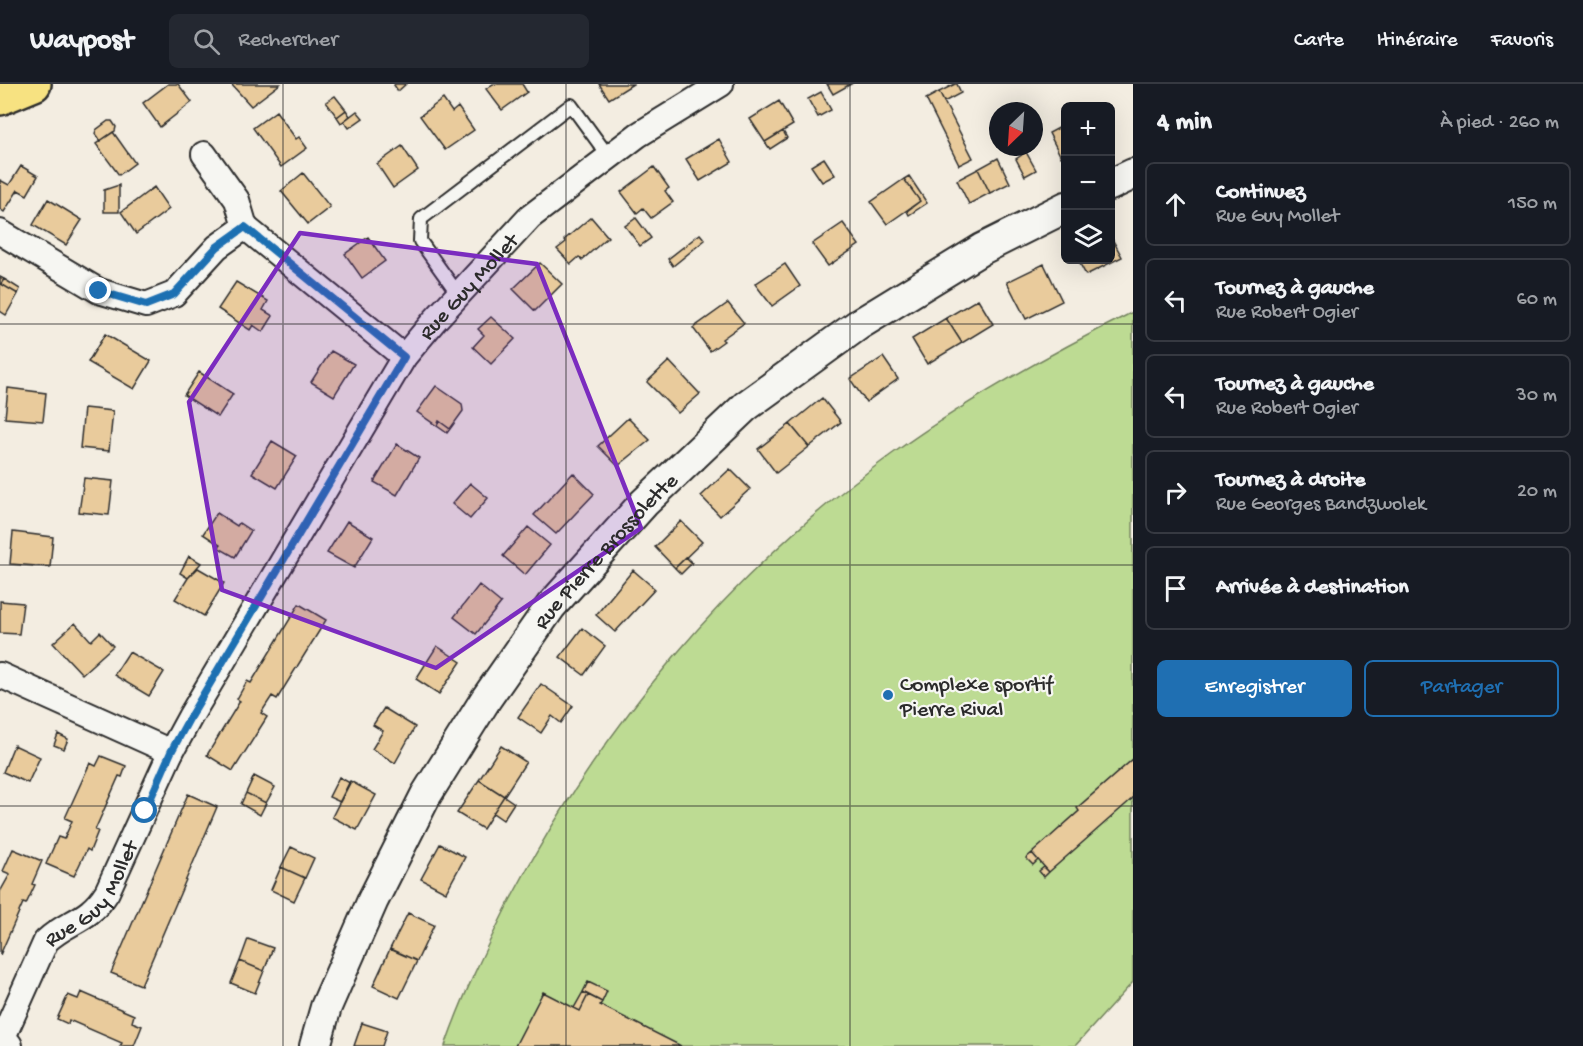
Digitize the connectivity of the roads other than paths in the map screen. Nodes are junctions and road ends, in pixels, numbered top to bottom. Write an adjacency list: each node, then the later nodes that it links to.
1 (34, 84): 3 (main road)
2 (721, 84): 5 (street, Rue Guy Mollet)
3 (0, 98)
4 (204, 154): 9 (street)
5 (609, 157): 11 (street, Rue Guy Mollet); 11 (lane)
6 (1133, 174): 7 (street)
7 (1115, 183)
8 (1061, 209): 17 (street, Rue Pierre Brossolette)
9 (245, 227): 10 (street); 12 (street)
10 (0, 232)
11 (458, 294): 12 (street, Rue Guy Mollet)
12 (404, 357): 14 (street, Rue Guy Mollet)
13 (8, 679): 14 (street)
14 (171, 752): 15 (street, Rue Guy Mollet)
15 (0, 1043): 16 (street)
16 (7, 1046)
17 (315, 1046)

